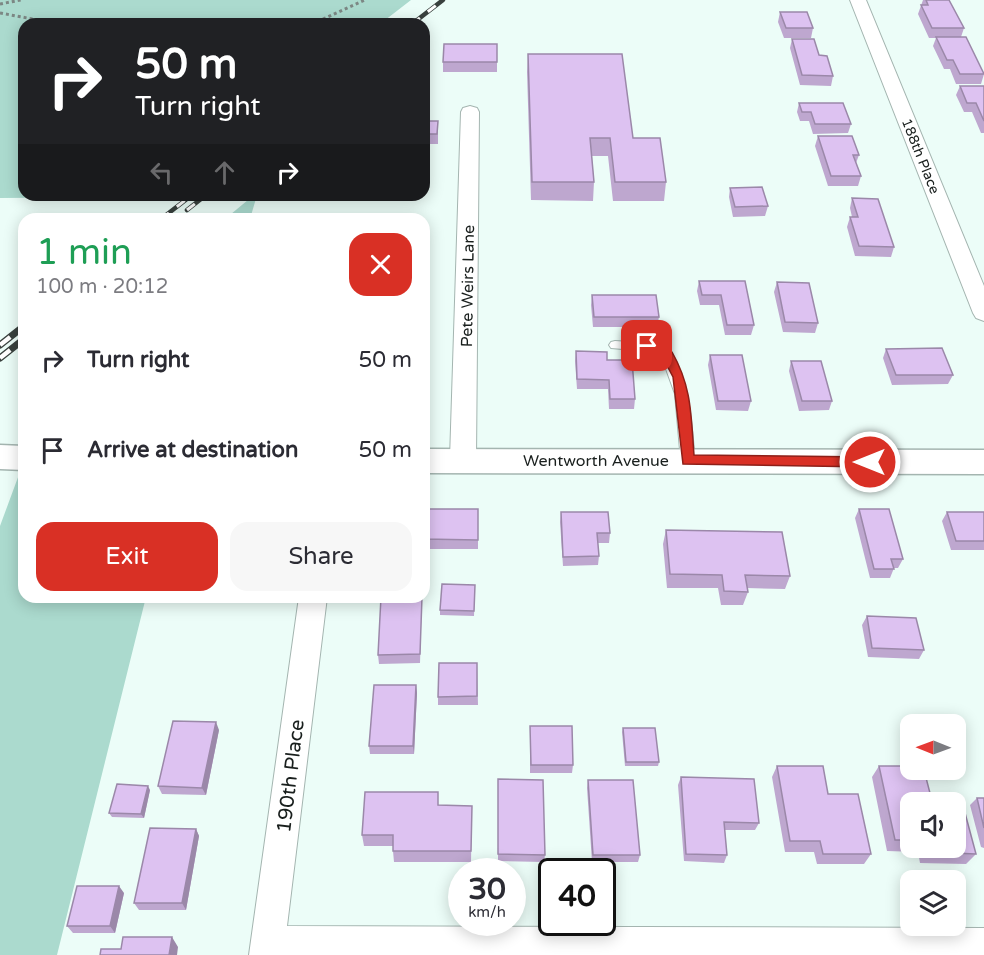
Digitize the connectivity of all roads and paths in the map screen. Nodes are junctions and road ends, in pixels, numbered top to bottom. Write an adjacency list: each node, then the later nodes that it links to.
1 (21, 0): 4 (path)
2 (365, 0): 7 (path)
3 (858, 0): 9 (street, 188th Place)
4 (0, 4)
5 (0, 13): 6 (path)
6 (27, 18)
7 (325, 18)
8 (470, 112): 13 (street, Pete Weirs Lane)
9 (984, 313)
10 (615, 345): 14 (lane)
11 (0, 457): 12 (street)
12 (18, 458)
13 (463, 459): 14 (street, Wentworth Avenue); 15 (street, Wentworth Avenue)
14 (688, 460): 16 (street, Wentworth Avenue)
15 (430, 461)
16 (984, 462)
17 (312, 603): 19 (street, 190th Place)
18 (984, 945): 20 (street)
19 (267, 949): 20 (street)
20 (691, 949)

